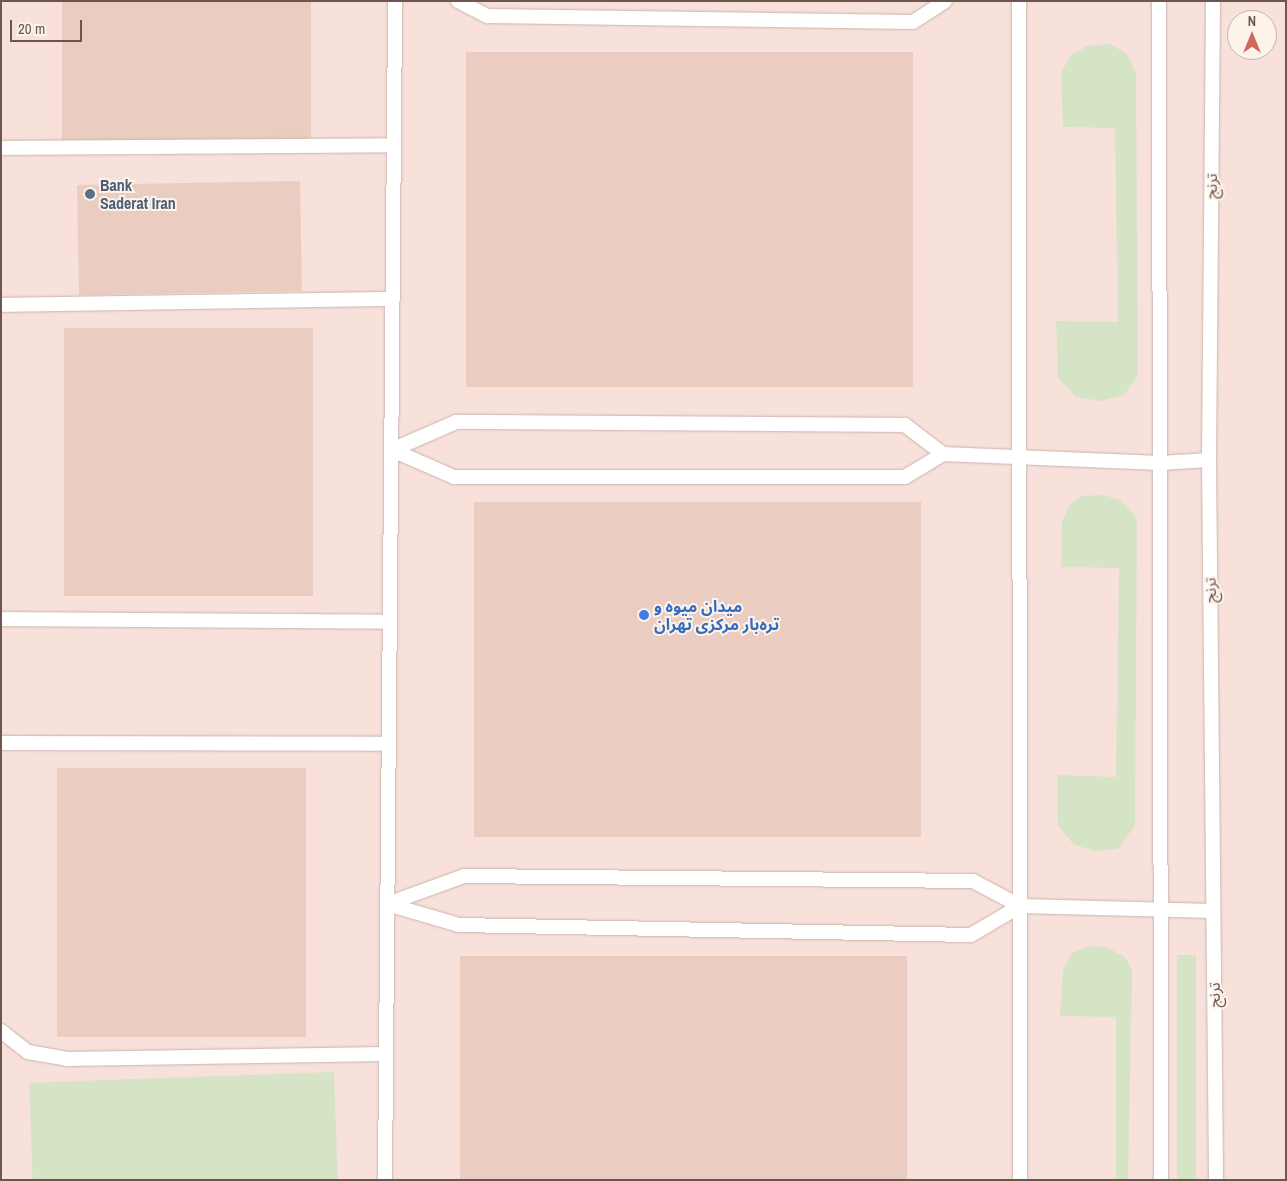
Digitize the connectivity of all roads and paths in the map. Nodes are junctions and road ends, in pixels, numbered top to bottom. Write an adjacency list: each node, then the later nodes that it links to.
1 (395, 1): 7 (lane)
2 (458, 1): 3 (lane)
3 (945, 1)
4 (1019, 1): 13 (lane)
5 (1159, 1): 15 (lane)
6 (1213, 1): 14 (lane, ترنج)
7 (394, 145): 8 (lane); 9 (lane)
8 (1, 148)
9 (393, 299): 10 (lane); 11 (lane)
10 (1, 306)
11 (392, 450): 12 (lane); 12 (lane); 17 (lane)
12 (943, 454): 13 (lane)
13 (1020, 457): 15 (lane); 21 (lane)
14 (1208, 460): 15 (lane); 23 (lane, ترنج)
15 (1160, 463): 22 (lane)
16 (1, 619): 17 (lane)
17 (390, 622): 19 (lane)
18 (1, 743): 19 (lane)
19 (389, 744): 20 (lane)
20 (387, 904): 21 (lane); 21 (lane); 25 (lane)
21 (1020, 906): 22 (lane); 27 (lane)
22 (1160, 909): 23 (lane); 28 (lane)
23 (1213, 911): 29 (lane, ترنج)
24 (1, 1031): 25 (lane)
25 (386, 1054): 26 (lane)
26 (385, 1180)
27 (1020, 1180)
28 (1160, 1180)
29 (1216, 1180)

